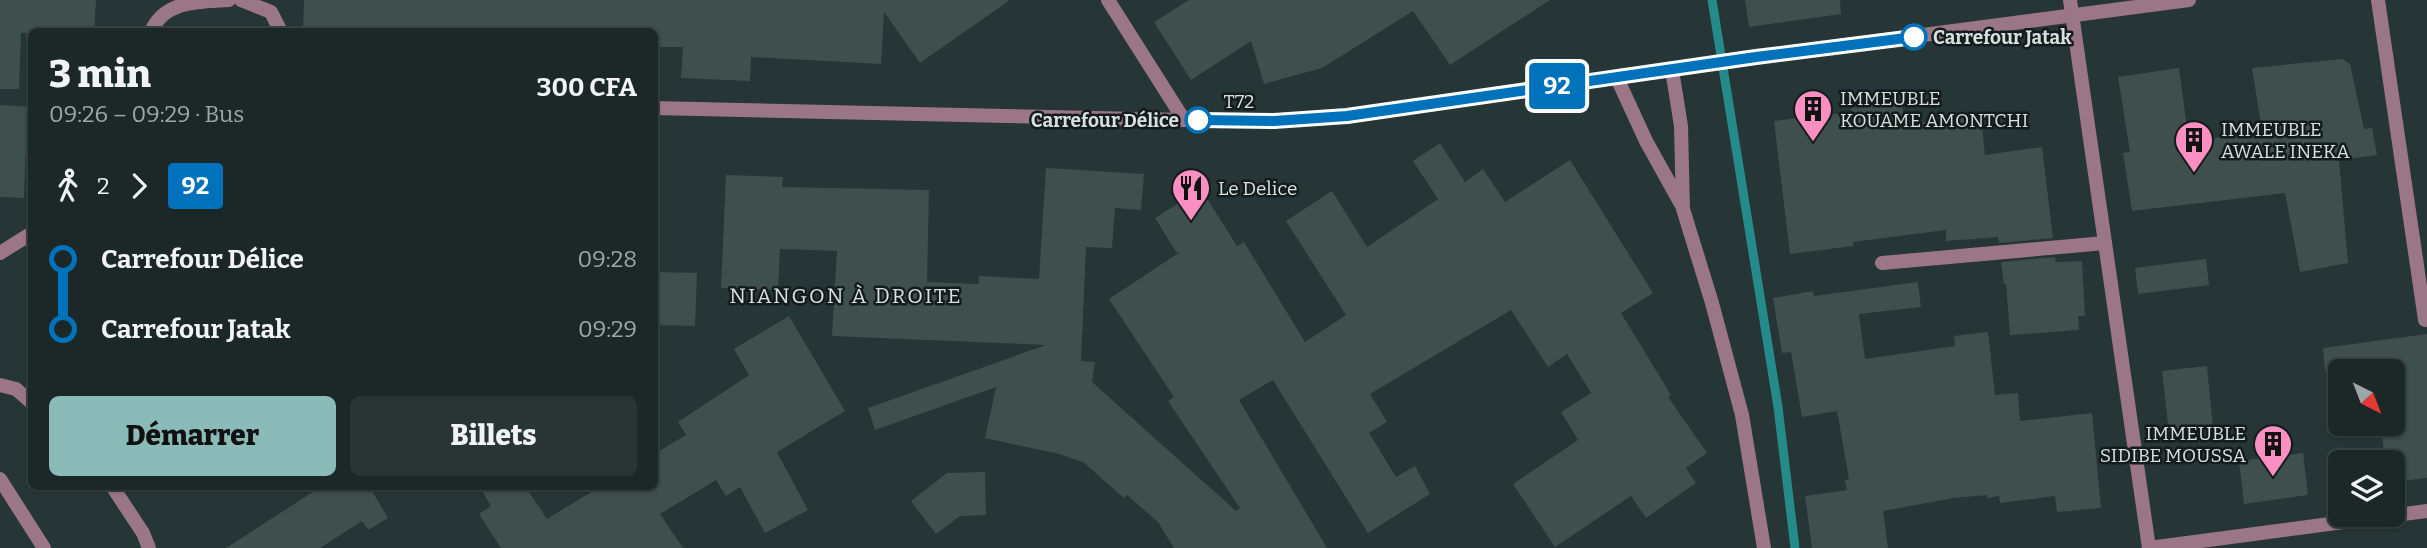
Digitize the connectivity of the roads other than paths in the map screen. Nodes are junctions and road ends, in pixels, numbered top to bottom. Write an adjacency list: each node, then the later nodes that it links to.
1 (229, 0): 8 (street)
2 (241, 0): 9 (street)
3 (1108, 0): 13 (street)
4 (2070, 0): 7 (street)
5 (2189, 0): 7 (street, T72)
6 (2378, 0): 19 (street)
7 (2073, 17): 10 (street, T72); 16 (street)
8 (152, 28)
9 (279, 28)
10 (1672, 70): 11 (street, T72); 14 (street)
11 (1617, 78): 13 (street, T72); 14 (street)
12 (658, 108): 13 (street, T72)
13 (1184, 120)
14 (1683, 209): 27 (street)
15 (28, 236): 17 (street)
16 (2105, 243): 18 (street); 24 (street)
17 (0, 253)
18 (1882, 263)
19 (2426, 320)
20 (0, 385): 21 (street)
21 (28, 400)
22 (0, 479): 25 (street)
23 (115, 490): 26 (street)
24 (2427, 511)
25 (44, 548)
26 (149, 548)
27 (1764, 548)

